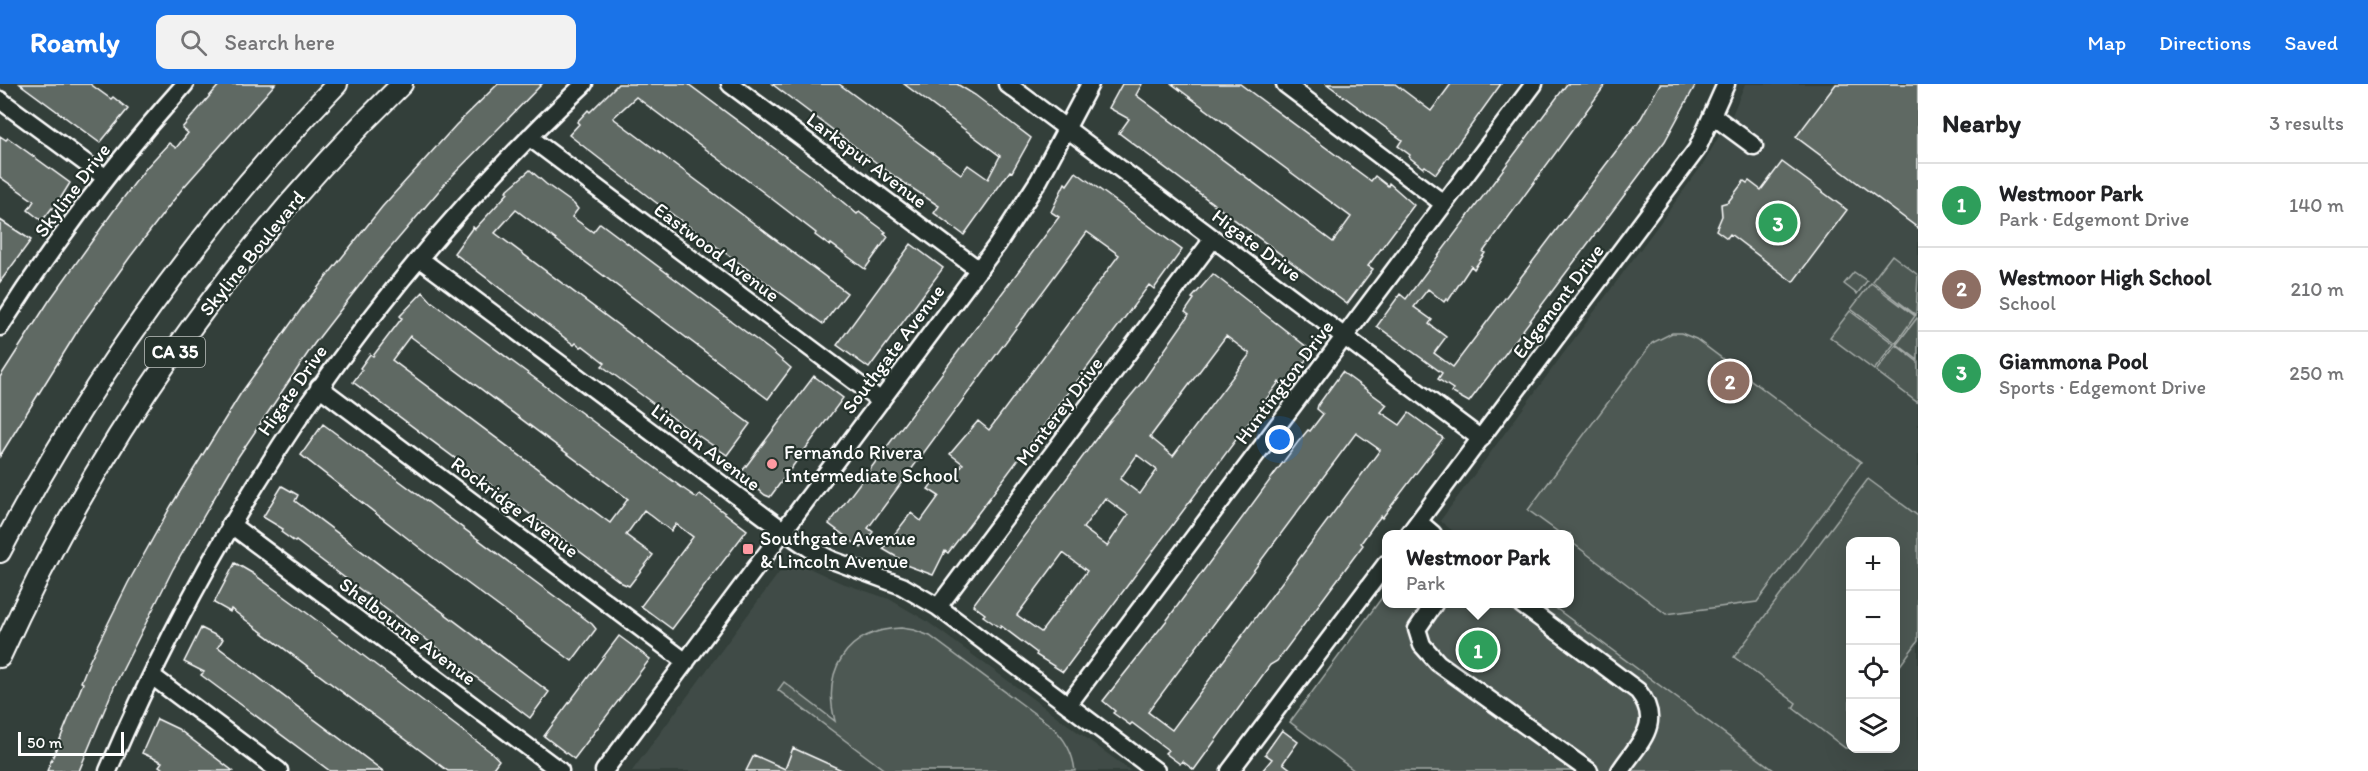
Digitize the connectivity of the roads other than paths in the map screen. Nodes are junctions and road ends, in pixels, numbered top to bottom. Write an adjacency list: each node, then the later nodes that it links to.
1 (184, 84): 16 (street, Skyline Drive)
2 (337, 84): 30 (main road, CA 35)
3 (402, 84): 35 (main road, Skyline Boulevard / CA 35)
4 (584, 84): 14 (street, Higate Drive)
5 (730, 84): 20 (street, Larkspur Avenue)
6 (1007, 84): 13 (street, Higate Drive)
7 (1090, 84): 13 (street, Southgate Avenue)
8 (1284, 84): 17 (street)
9 (1534, 84): 17 (street, Huntington Drive)
10 (1726, 84): 12 (street, Edgemont Drive)
11 (0, 100): 16 (street)
12 (1712, 115): 15 (street); 26 (street, Edgemont Drive)
13 (1066, 128): 18 (street, Higate Drive); 20 (street, Southgate Avenue)
14 (529, 137): 19 (street, Higate Drive); 25 (street, Eastwood Avenue)
15 (1754, 146)
16 (106, 178): 21 (street, Skyline Drive)
17 (1444, 204): 23 (street, Huntington Drive)
18 (1214, 239): 23 (street, Higate Drive); 32 (street, Monterey Drive)
19 (420, 259): 24 (street, Higate Drive); 29 (street, Lincoln Avenue)
20 (979, 270): 25 (street, Southgate Avenue)
21 (6, 305): 22 (street, Skyline Drive)
22 (0, 327)
23 (1344, 337): 26 (street, Higate Drive); 38 (street, Huntington Drive)
24 (319, 387): 27 (street, Higate Drive); 36 (street, Rockridge Avenue)
25 (881, 401): 29 (street, Southgate Avenue)
26 (1481, 439): 28 (street, Edgemont Drive)
27 (230, 524): 37 (street, Higate Drive); 41 (street, Shelbourne Avenue)
28 (1414, 528)
29 (783, 531): 32 (street, Lincoln Avenue); 36 (street, Southgate Avenue)
30 (0, 552)
31 (1382, 569): 44 (street)
32 (938, 607): 38 (street, Lincoln Avenue)
33 (1431, 608): 45 (street)
34 (1528, 608): 46 (street)
35 (0, 657)
36 (686, 662): 42 (street, Southgate Avenue)
37 (152, 676): 39 (street, Higate Drive); 40 (street)
38 (1068, 705): 43 (street, Lincoln Avenue)
39 (108, 771)
40 (279, 771)
41 (560, 771)
42 (604, 771)
43 (1156, 771)
44 (1230, 771)
45 (1589, 771)
46 (1620, 771)

